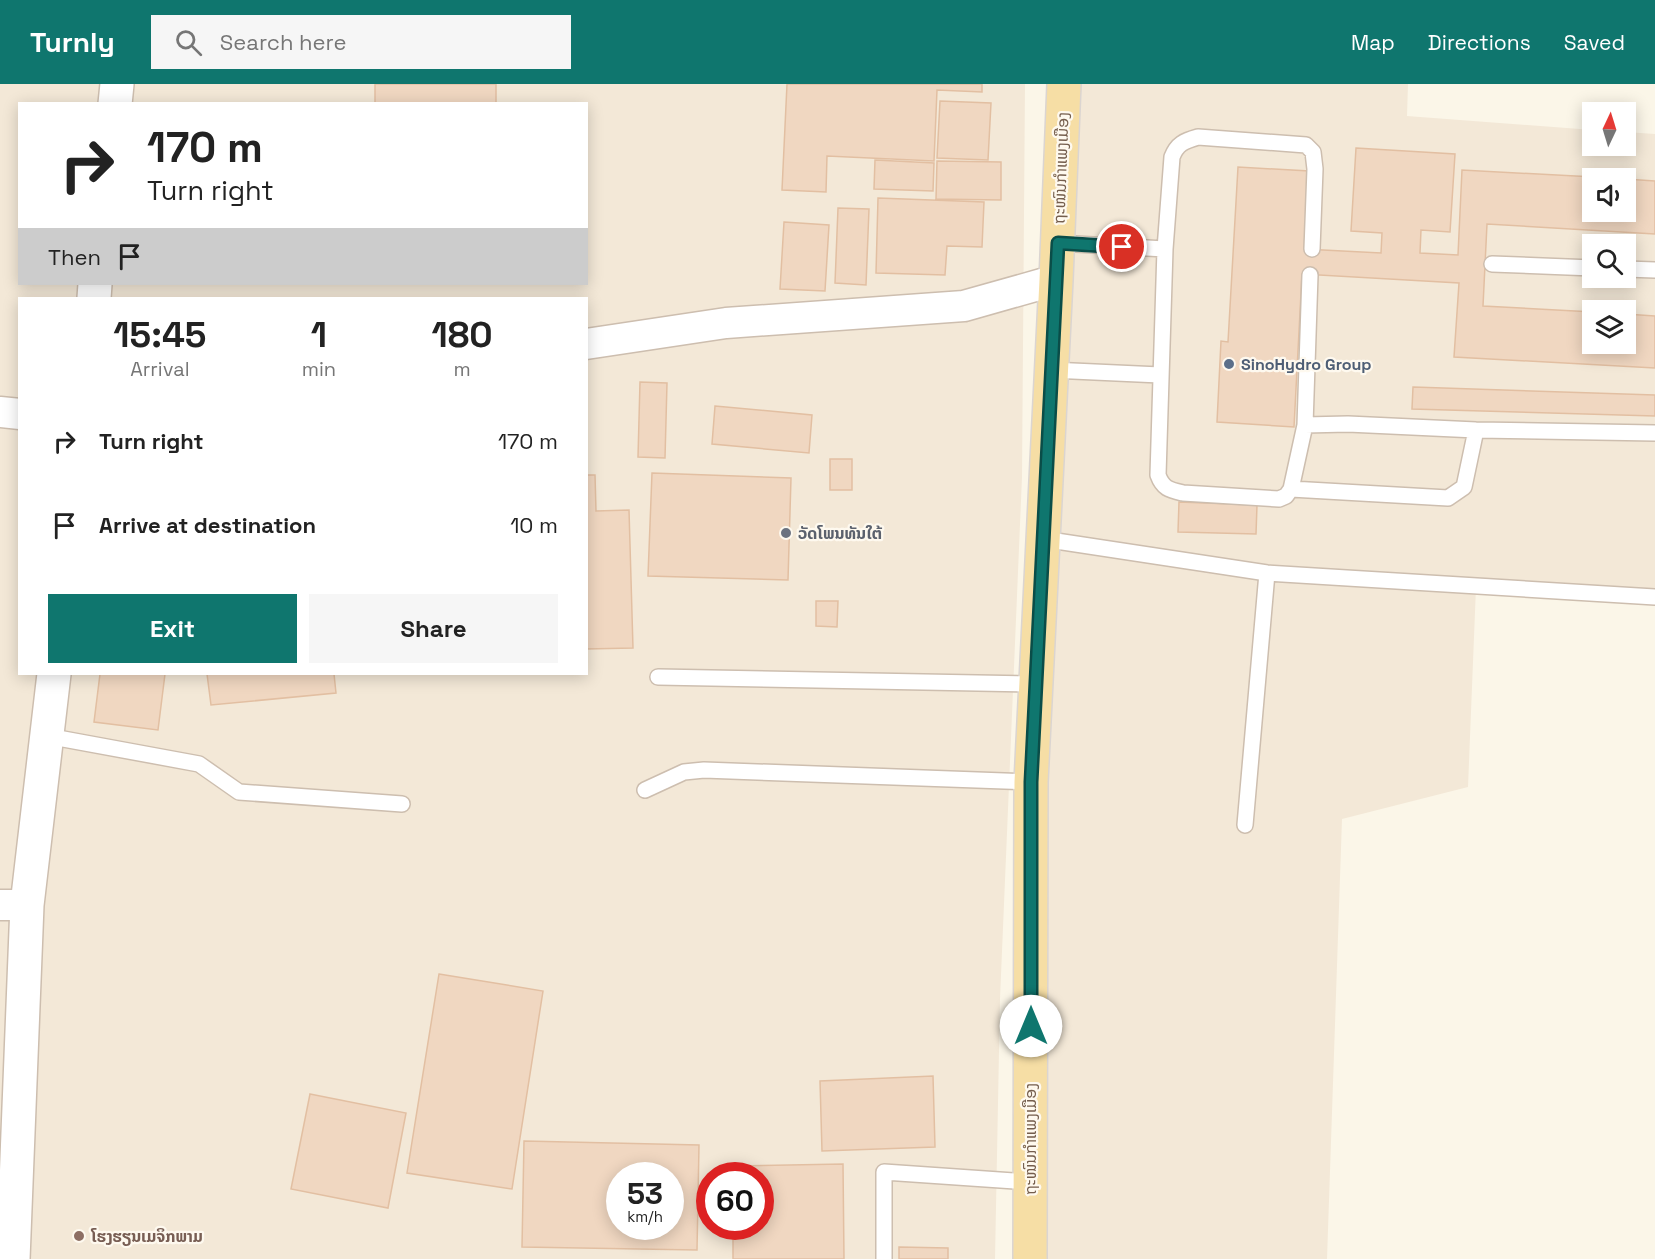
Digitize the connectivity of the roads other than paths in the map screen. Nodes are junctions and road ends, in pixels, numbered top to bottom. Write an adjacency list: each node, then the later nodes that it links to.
1 (117, 84): 3 (street)
2 (1064, 84): 4 (main road, ຖະໜົນກຳແພງເມືອງ)
3 (115, 102)
4 (1058, 243): 5 (lane); 12 (main road, ຖະໜົນກຳແພງເມືອງ)
5 (1165, 249): 6 (lane); 15 (lane)
6 (1312, 249)
7 (1492, 264): 8 (lane)
8 (1582, 268)
9 (1636, 269): 10 (lane)
10 (1655, 270)
11 (1310, 274): 18 (lane)
12 (1056, 280): 13 (street); 14 (main road, ຖະໜົນກຳແພງເມືອງ)
13 (588, 344)
14 (1051, 370): 15 (lane); 22 (main road, ຖະໜົນກຳແພງເມືອງ)
15 (1160, 375): 21 (lane)
16 (0, 412): 17 (street)
17 (18, 414)
18 (1305, 425): 19 (lane); 21 (lane)
19 (1476, 430): 20 (lane); 21 (lane)
20 (1655, 433)
21 (1291, 489)
22 (1042, 539): 23 (lane); 27 (main road, ຖະໜົນກຳແພງເມືອງ)
23 (1267, 573): 24 (lane); 32 (lane)
24 (1655, 597)
25 (54, 675): 28 (street)
26 (658, 677): 27 (lane)
27 (1036, 684): 29 (main road, ຖະໜົນກຳແພງເມືອງ)
28 (47, 736): 31 (lane); 33 (street)
29 (1031, 782): 30 (lane); 34 (main road, ຖະໜົນກຳແພງເມືອງ)
30 (645, 790)
31 (402, 804)
32 (1245, 825)
33 (13, 905): 35 (street)
34 (1030, 1182): 36 (lane); 37 (main road, ຖະໜົນກຳແພງເມືອງ)
35 (14, 1259)
36 (884, 1259)
37 (1030, 1259)

